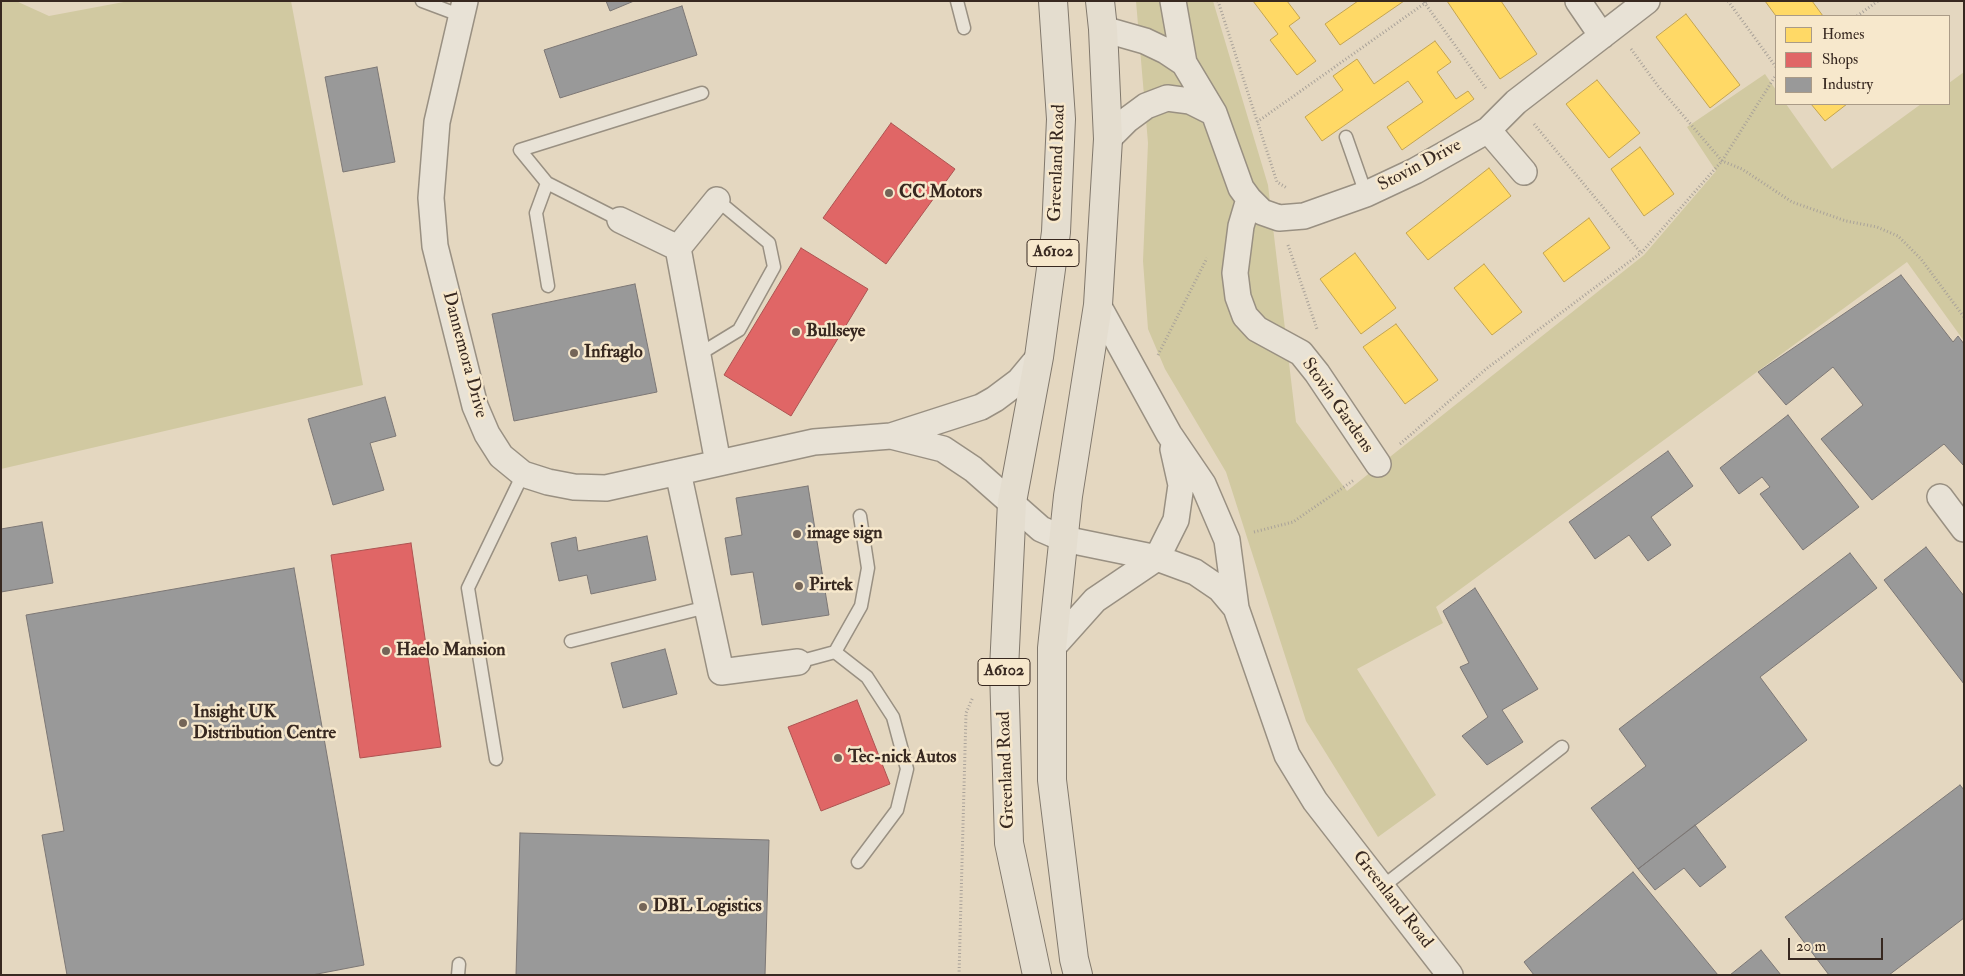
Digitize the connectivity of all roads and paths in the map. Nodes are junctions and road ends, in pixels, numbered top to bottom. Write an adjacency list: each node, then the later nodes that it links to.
1 (422, 1): 12 (lane)
2 (957, 1): 14 (lane)
3 (1053, 1): 43 (main road, Greenland Road / A6102)
4 (1100, 1): 15 (main road, A6102)
5 (1173, 1): 17 (street)
6 (1218, 1): 23 (path)
7 (1578, 1): 16 (street)
8 (1647, 1): 16 (street, Stovin Drive)
9 (1728, 1): 18 (path)
10 (1878, 1): 13 (path)
11 (1426, 2): 22 (path); 23 (path)
12 (463, 9): 50 (street, Dannemora Drive)
13 (1858, 15)
14 (964, 28)
15 (1103, 29): 17 (street); 25 (main road, A6102)
16 (1608, 31): 22 (street, Stovin Drive); 26 (path)
17 (1184, 63): 21 (street)
18 (1775, 67)
19 (1775, 77): 26 (path)
20 (702, 93): 28 (lane)
21 (1214, 113): 25 (street); 31 (street)
22 (1502, 115): 27 (street); 30 (street, Stovin Drive); 36 (path)
23 (1257, 122): 29 (path)
24 (1346, 137): 30 (lane)
25 (1108, 139): 39 (main road, A6102)
26 (1722, 161): 36 (path); 40 (path)
27 (1524, 172)
28 (548, 183): 34 (lane); 38 (lane)
29 (1292, 191)
30 (1366, 194): 33 (street, Stovin Drive)
31 (1248, 199): 33 (street); 48 (street, Stovin Gardens)
32 (717, 200): 35 (street); 42 (lane)
33 (1279, 218): 41 (path)
34 (620, 220): 35 (street)
35 (678, 248): 42 (street)
36 (1641, 253): 48 (path)
37 (1207, 257): 44 (path)
38 (548, 286)
39 (1098, 305): 44 (street, Greenland Road); 55 (main road, A6102)
40 (1964, 317)
41 (1318, 332)
42 (698, 355): 47 (street)
43 (1039, 357): 46 (street, Dannemora Drive); 52 (main road, Greenland Road / A6102)
44 (1142, 388): 45 (street, Greenland Road)
45 (1169, 434): 56 (street, Greenland Road); 57 (street, Greenland Road)
46 (891, 436): 47 (street, Dannemora Drive); 52 (street, Dannemora Drive)
47 (718, 463): 49 (street, Dannemora Drive)
48 (1378, 464): 56 (path)
49 (678, 472): 50 (street, Dannemora Drive); 58 (street)
50 (523, 474): 66 (lane)
51 (1940, 497): 54 (street)
52 (1012, 502): 55 (street, Greenland Road); 70 (main road, Greenland Road / A6102)
53 (860, 516): 62 (lane)
54 (1964, 529)
55 (1064, 539): 57 (street, Greenland Road); 61 (main road, A6102)
56 (1227, 540): 59 (street, Greenland Road)
57 (1157, 558): 59 (street, Greenland Road); 61 (street, Greenland Road)
58 (707, 606): 60 (lane); 63 (street)
59 (1236, 608): 68 (street, Greenland Road)
60 (571, 641)
61 (1052, 648): 71 (main road, A6102)
62 (835, 652): 63 (lane); 67 (lane)
63 (798, 662)
64 (975, 694): 69 (path)
65 (1562, 747): 68 (lane)
66 (496, 760)
67 (858, 862)
68 (1382, 887): 72 (street, Greenland Road)
69 (959, 975)
70 (1037, 975)
71 (1078, 975)
72 (1450, 975)

